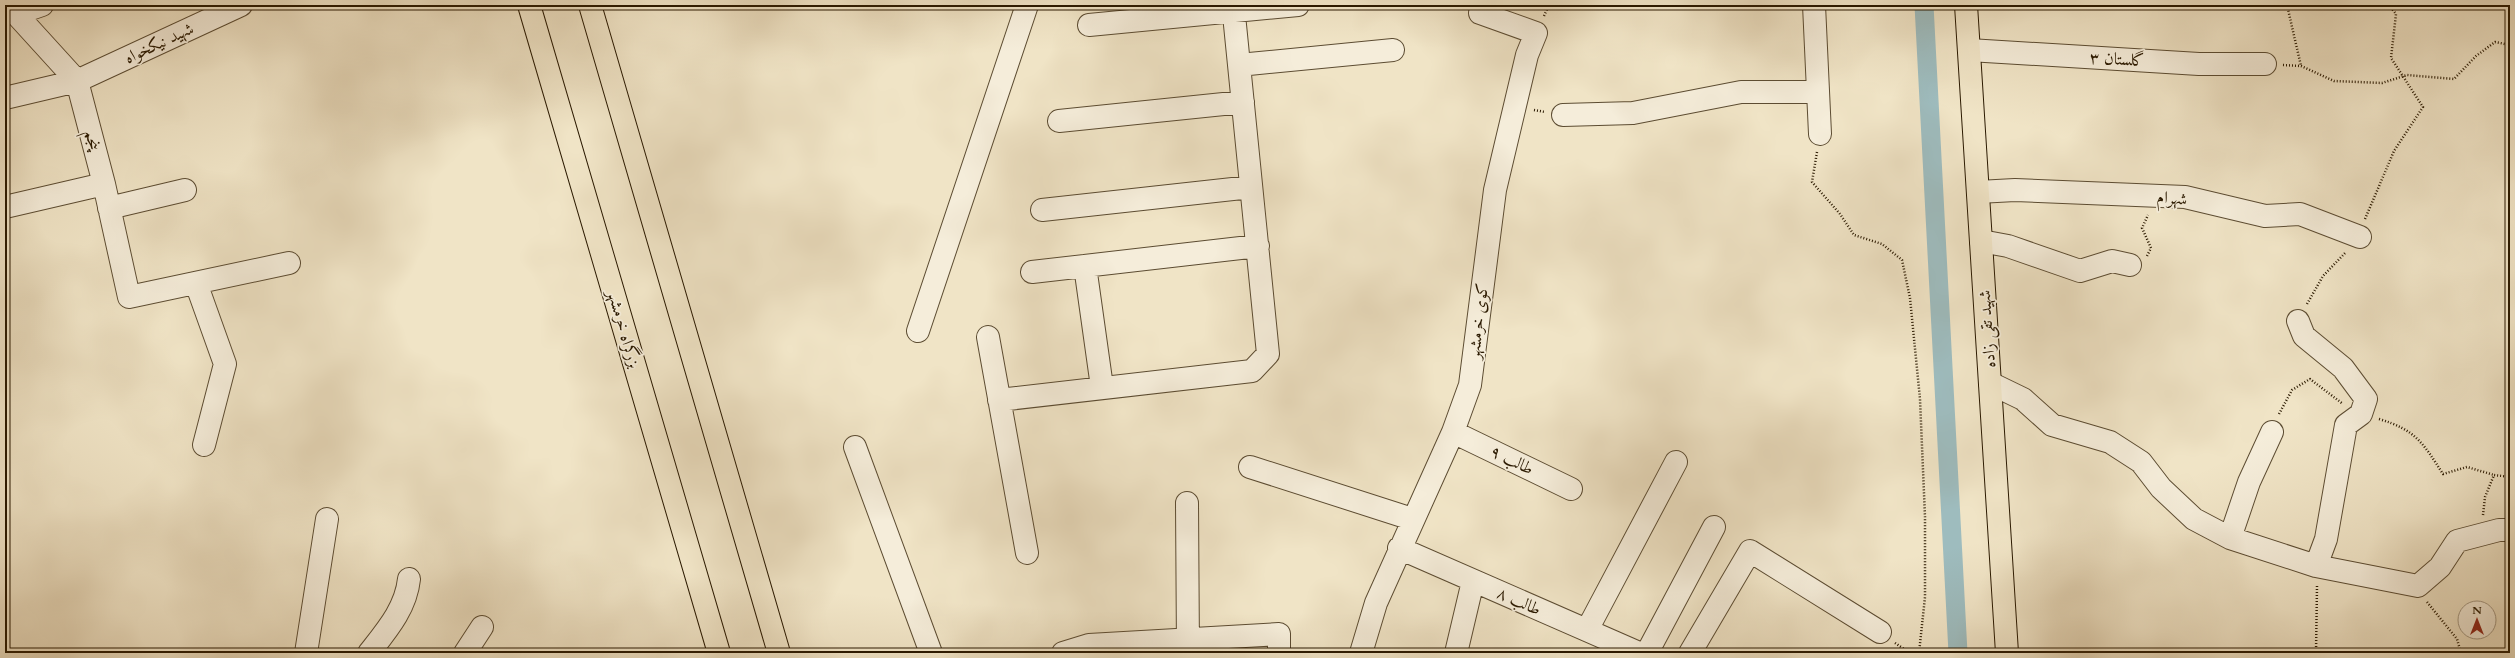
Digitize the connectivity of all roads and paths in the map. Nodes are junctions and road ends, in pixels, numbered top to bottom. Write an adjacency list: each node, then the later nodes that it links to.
1 (42, 5): 12 (street)
2 (241, 5): 22 (street, شهید نیکخواه)
3 (530, 5): 83 (main road, بزرگراه خرمشهر)
4 (590, 5): 84 (main road)
5 (1027, 5): 47 (street)
6 (1298, 5): 11 (street)
7 (1814, 5): 23 (street)
8 (1966, 5): 17 (main road, شهید تقی زاده)
9 (2287, 5): 20 (path)
10 (2390, 5): 21 (path)
11 (1233, 8): 14 (street); 19 (street)
12 (14, 10): 22 (street, پنجم)
13 (1480, 13): 26 (street, کوی خرمشهر)
14 (1089, 25)
15 (2510, 44): 21 (path)
16 (1393, 50): 19 (street)
17 (1969, 50): 18 (street, گلستان ۳); 33 (main road, شهید تقی زاده)
18 (2265, 64): 20 (path)
19 (1239, 65): 25 (street)
20 (2301, 66): 21 (path)
21 (2404, 76): 38 (path)
22 (77, 81): 24 (street, شهید نیکخواه); 30 (street, پنجم)
23 (1818, 92): 27 (street); 29 (street)
24 (5, 98)
25 (1243, 102): 28 (street); 31 (street)
26 (1515, 103): 27 (path); 53 (street, کوی خرمشهر)
27 (1563, 115)
28 (1059, 121)
29 (1820, 134): 92 (path)
30 (104, 184): 35 (street); 36 (street, پنجم)
31 (1251, 187): 37 (street); 40 (street)
32 (185, 190): 36 (street)
33 (1978, 192): 34 (street, شهرام); 39 (main road, شهید تقی زاده)
34 (2154, 196): 38 (street, شهرام); 42 (path)
35 (5, 207)
36 (108, 208): 45 (street, پنجم)
37 (1042, 210)
38 (2360, 237): 46 (path)
39 (1981, 241): 42 (street); 49 (main road, شهید تقی زاده)
40 (1258, 246): 43 (street); 50 (street)
41 (289, 263): 45 (street)
42 (2130, 265)
43 (1085, 266): 44 (street); 50 (street)
44 (1032, 272)
45 (196, 283): 55 (street)
46 (2298, 321): 52 (street)
47 (918, 331)
48 (988, 337): 51 (street)
49 (1990, 383): 68 (street); 93 (main road, شهید تقی زاده)
50 (1102, 387): 51 (street)
51 (999, 400): 70 (street)
52 (2361, 414): 54 (path); 59 (path); 71 (street)
53 (1453, 432): 61 (street, طالب ۹); 64 (street, کوی خرمشهر)
54 (2272, 432): 68 (street)
55 (204, 445)
56 (855, 448): 85 (street)
57 (1676, 462): 76 (street)
58 (1250, 467): 64 (street)
59 (2494, 475): 60 (path); 67 (path)
60 (2510, 477)
61 (1571, 489)
62 (1186, 502): 79 (street)
63 (327, 519): 80 (street)
64 (1412, 519): 69 (street, کوی خرمشهر)
65 (1714, 527): 90 (street)
66 (2510, 530): 67 (street)
67 (2481, 535): 74 (street)
68 (2230, 538): 71 (street)
69 (1399, 548): 73 (street, طالب ۸); 87 (street, کوی خرمشهر)
70 (1027, 554)
71 (2316, 566): 74 (street); 94 (path)
72 (409, 579): 81 (street)
73 (1473, 580): 76 (street, طالب ۸); 88 (street)
74 (2418, 586): 95 (path)
75 (482, 627): 82 (street)
76 (1587, 630): 89 (street, طالب ۸)
77 (1880, 632): 91 (street)
78 (1279, 644): 79 (street)
79 (1188, 646): 86 (street)
80 (306, 653)
81 (369, 653)
82 (465, 653)
83 (719, 653)
84 (780, 653)
85 (931, 653)
86 (1063, 653)
87 (1361, 653)
88 (1456, 653)
89 (1639, 653)
90 (1647, 653)
91 (1690, 653)
92 (1919, 653)
93 (2007, 653)
94 (2316, 653)
95 (2461, 653)

